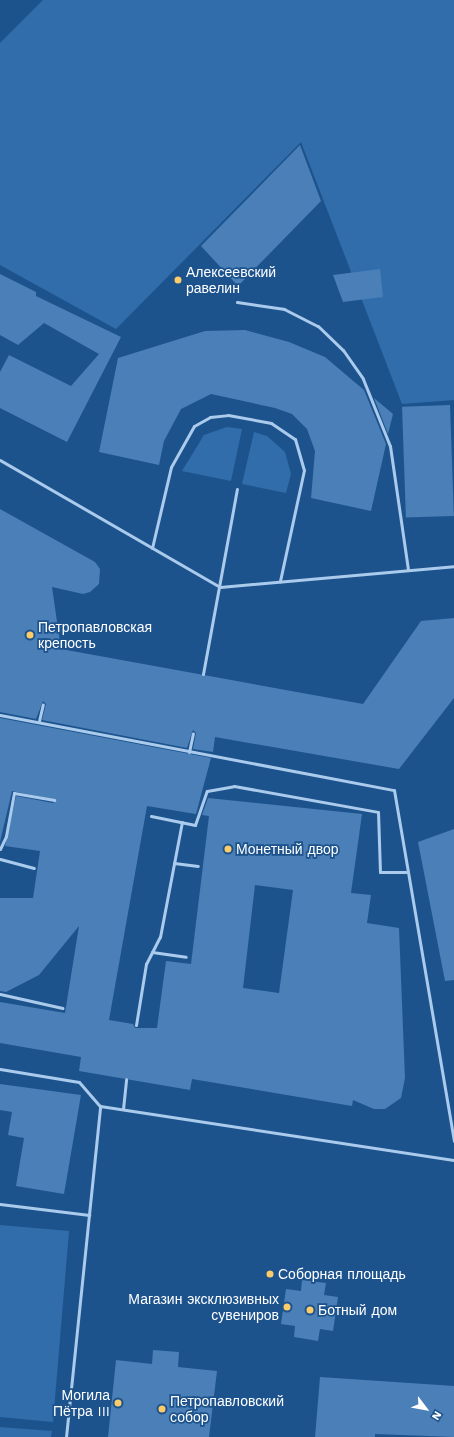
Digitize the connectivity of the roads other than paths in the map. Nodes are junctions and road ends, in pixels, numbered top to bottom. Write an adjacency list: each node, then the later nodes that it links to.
1 (237, 302): 6 (lane)
2 (0, 460): 4 (lane)
3 (237, 489): 8 (lane)
4 (152, 548): 7 (lane); 8 (lane)
5 (454, 566): 6 (lane)
6 (408, 570): 7 (lane)
7 (280, 581): 8 (lane)
8 (220, 587): 9 (lane)
9 (203, 674)
10 (43, 704): 12 (lane)
11 (0, 715): 12 (lane)
12 (39, 721): 14 (lane)
13 (193, 733): 14 (lane)
14 (189, 752): 23 (lane)
15 (54, 800): 18 (lane)
16 (150, 816): 17 (lane)
17 (182, 822): 20 (lane); 23 (lane)
18 (0, 849)
19 (0, 859): 22 (lane)
20 (174, 863): 21 (lane); 24 (lane)
21 (198, 866)
22 (34, 868)
23 (406, 872): 33 (lane)
24 (152, 952): 25 (lane); 28 (lane)
25 (186, 957)
26 (0, 994): 27 (lane)
27 (62, 1008)
28 (136, 1025)
29 (0, 1069): 31 (lane)
30 (126, 1079): 32 (lane)
31 (100, 1106): 32 (lane); 36 (lane)
32 (122, 1108): 34 (lane)
33 (454, 1141)
34 (454, 1160)
35 (0, 1204): 36 (lane)
36 (89, 1215): 37 (lane)
37 (66, 1437)

